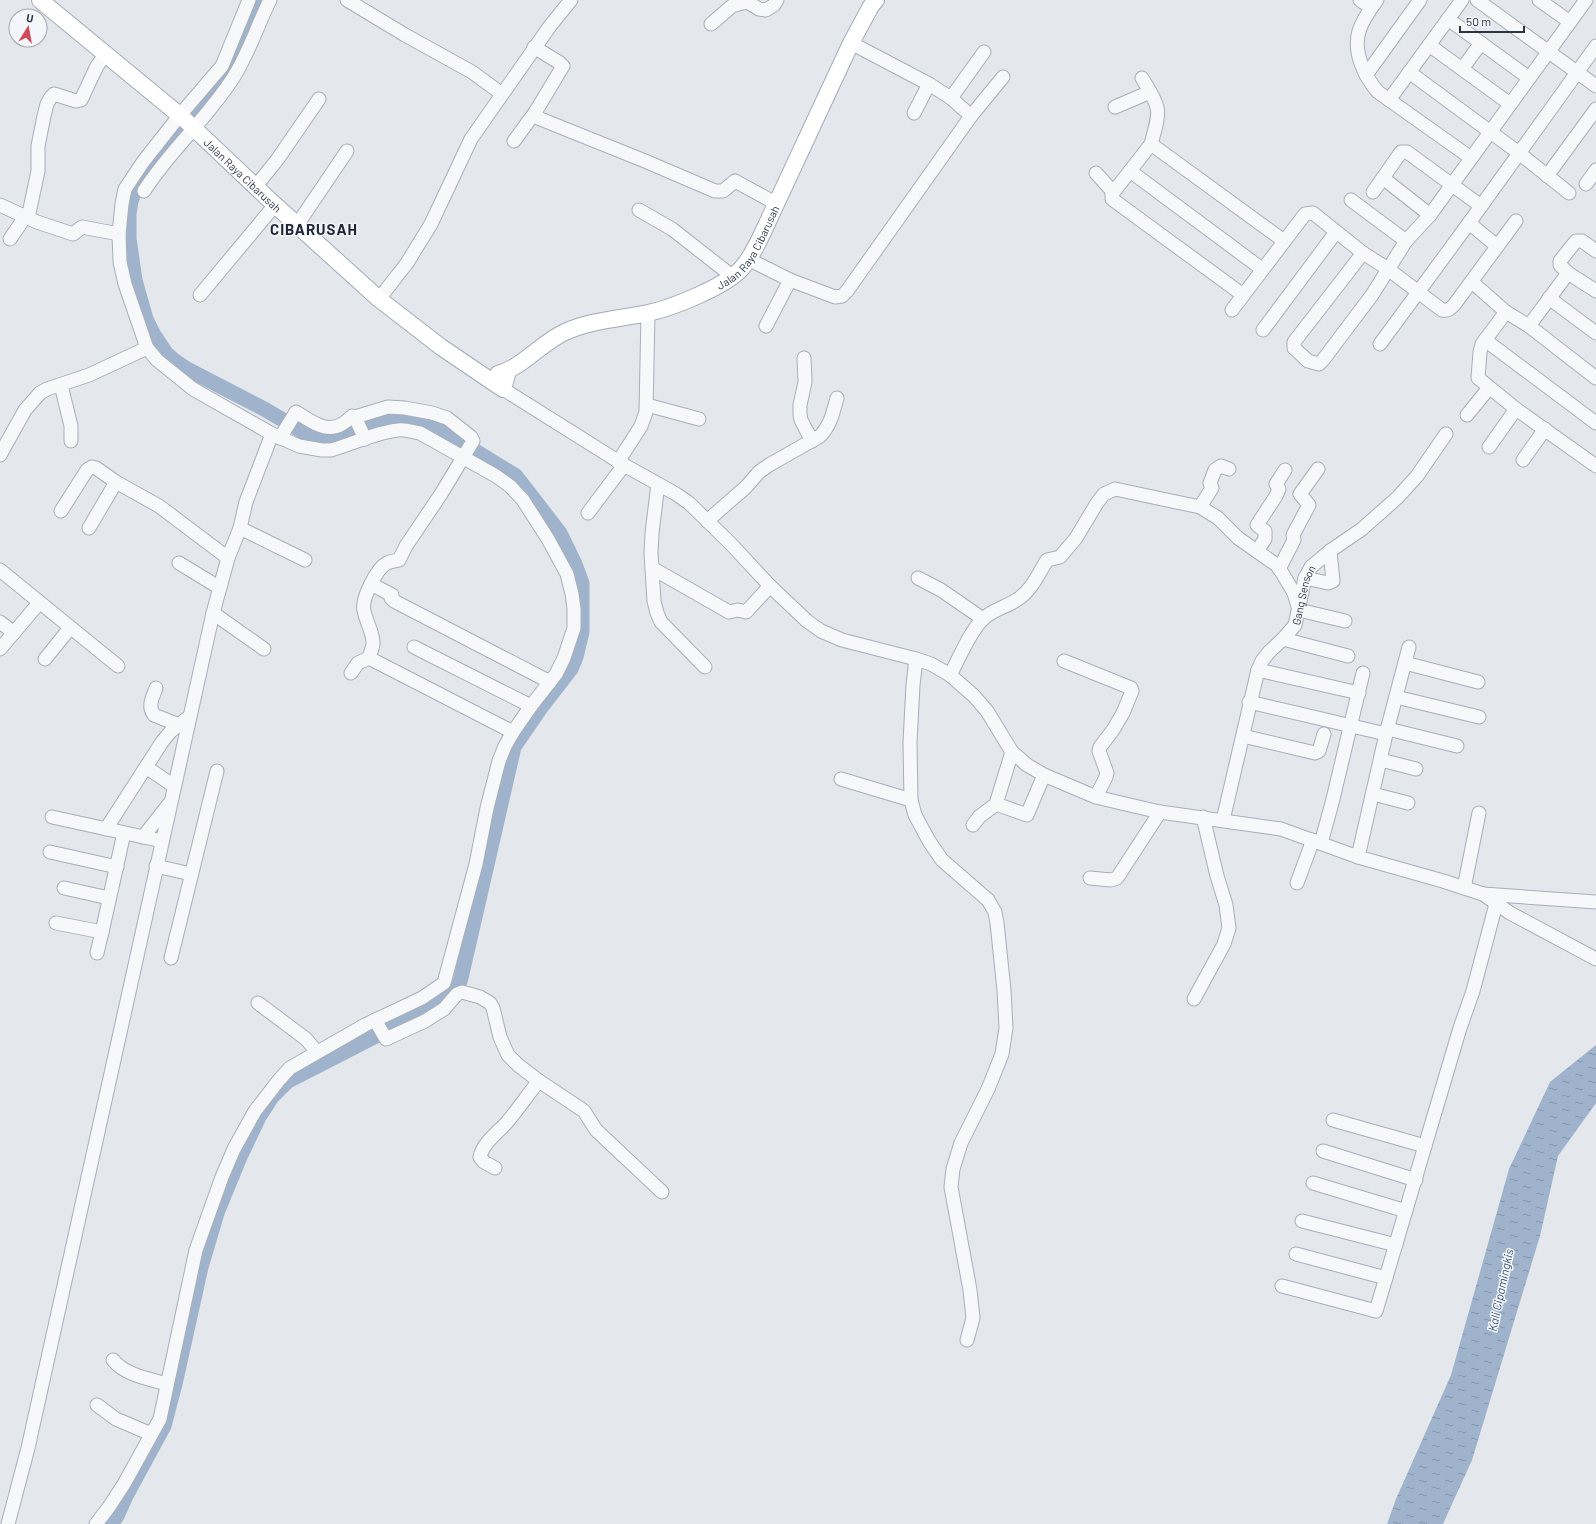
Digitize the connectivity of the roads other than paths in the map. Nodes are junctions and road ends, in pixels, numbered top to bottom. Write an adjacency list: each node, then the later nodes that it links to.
1 (249, 0): 28 (street)
2 (270, 0): 28 (street)
3 (346, 0): 38 (street)
4 (571, 0): 23 (street)
5 (776, 0): 14 (street)
6 (876, 0): 19 (main road, Jalan Raya Cibarusah)
7 (1360, 0): 15 (street)
8 (1420, 0): 31 (street)
9 (1462, 0): 16 (street)
10 (1478, 0): 24 (street)
11 (1539, 0): 17 (street)
12 (1586, 0): 17 (street)
13 (42, 1): 26 (main road, Jalan Raya Cibarusah)
14 (745, 1): 18 (street)
15 (1374, 4): 31 (street)
16 (1448, 19): 20 (street); 21 (street)
17 (1570, 22): 24 (street)
18 (711, 24)
19 (851, 43): 35 (street); 69 (main road, Jalan Raya Cibarusah)
20 (1481, 43): 27 (street); 34 (street)
21 (1429, 46): 27 (street); 29 (street)
22 (1596, 46): 30 (street)
23 (534, 48): 38 (street); 45 (street)
24 (1548, 51): 30 (street); 34 (street)
25 (984, 52): 39 (street)
26 (105, 55): 48 (main road, Jalan Raya Cibarusah); 75 (street)
27 (1462, 69): 42 (street)
28 (229, 71): 48 (street); 48 (street)
29 (1410, 72): 41 (street); 50 (street)
30 (1577, 72): 36 (street); 54 (street)
31 (1366, 75): 41 (street)
32 (1003, 76): 47 (street)
33 (1142, 78): 37 (street)
34 (1529, 78): 42 (street)
35 (929, 84): 39 (street); 46 (street)
36 (1596, 86)
37 (1150, 92): 43 (street); 52 (street)
38 (502, 94): 99 (street)
39 (951, 98): 47 (street)
40 (318, 99): 63 (street)
41 (1389, 100): 55 (street)
42 (1510, 104): 50 (street)
43 (1115, 107)
44 (1596, 109): 49 (street)
45 (536, 111): 51 (street); 69 (street)
46 (914, 113)
47 (971, 116): 92 (street)
48 (187, 122): 63 (main road, Jalan Raya Cibarusah); 64 (street); 80 (street)
49 (1592, 124): 59 (street)
50 (1490, 132): 54 (street); 55 (street)
51 (514, 141)
52 (1151, 144): 57 (street); 82 (street)
53 (347, 151): 78 (street)
54 (1519, 153): 59 (street); 72 (street)
55 (1472, 158): 62 (street)
56 (1596, 170): 61 (street)
57 (1130, 171): 65 (street); 88 (street)
58 (1096, 173): 65 (street)
59 (1547, 176): 67 (street)
60 (1382, 178): 62 (street); 66 (street); 74 (street)
61 (1586, 184)
62 (1452, 185): 72 (street); 74 (street)
63 (256, 186): 71 (main road, Jalan Raya Cibarusah)
64 (144, 191)
65 (1113, 192): 97 (street)
66 (1373, 192)
67 (1569, 193)
68 (1351, 200): 83 (street)
69 (777, 204): 87 (main road, Jalan Raya Cibarusah)
70 (0, 205): 75 (street)
71 (274, 205): 78 (main road, Jalan Raya Cibarusah); 96 (street)
72 (1481, 206): 77 (street)
73 (639, 210): 91 (street)
74 (1430, 215): 83 (street)
75 (27, 217): 80 (street); 81 (street)
76 (1516, 221): 84 (street)
77 (1469, 223): 84 (street); 95 (street)
78 (297, 225): 99 (main road, Jalan Raya Cibarusah)
79 (1336, 232): 82 (street); 86 (street); 105 (street)
80 (119, 234): 109 (street)
81 (10, 239)
82 (1284, 241): 88 (street)
83 (1406, 241): 89 (street)
84 (1497, 246): 93 (street)
85 (1596, 251): 90 (street)
86 (1363, 253): 89 (street); 89 (street)
87 (748, 259): 91 (main road, Jalan Raya Cibarusah); 92 (street)
88 (1262, 269): 97 (street)
89 (1388, 269): 95 (street)
90 (1568, 272): 94 (street); 98 (street)
91 (732, 276): 102 (main road, Jalan Raya Cibarusah)
92 (790, 280): 103 (street)
93 (1472, 282): 95 (street); 101 (street)
94 (1596, 291)
95 (1418, 292): 108 (street)
96 (200, 295)
97 (1244, 295): 100 (street)
98 (1549, 298): 104 (street); 106 (street)
99 (379, 299): 112 (main road, Jalan Raya Cibarusah)
100 (1232, 310)
101 (1506, 312): 104 (street); 107 (street)
102 (648, 313): 111 (main road, Jalan Raya Cibarusah); 118 (street)
103 (766, 326)
104 (1529, 326): 113 (street)
105 (1263, 330)
106 (1596, 333)
107 (1484, 340): 116 (street); 123 (street)
108 (1380, 344)
109 (147, 348): 114 (street); 124 (street)
110 (804, 358): 129 (street)
111 (508, 371): 112 (main road, Jalan Raya Cibarusah); 115 (main road)
112 (486, 377): 115 (main road, Jalan Raya Cibarusah)
113 (1596, 378)
114 (61, 385): 128 (street); 132 (street)
115 (502, 388): 134 (street)
116 (1489, 388): 119 (street); 120 (street)
117 (836, 398): 129 (street)
118 (647, 405): 122 (street); 134 (street)
119 (1516, 409): 125 (street); 130 (street)
120 (1467, 415)
121 (356, 418): 124 (street); 127 (street); 131 (street)
122 (699, 419)
123 (1596, 423)
124 (283, 429): 127 (street); 146 (street)
125 (1545, 429): 133 (street); 135 (street)
126 (1446, 434): 148 (street, Gang Senson)
127 (364, 436): 131 (street)
128 (71, 440)
129 (812, 441): 144 (street)
130 (1489, 447)
131 (467, 451): 157 (street); 185 (street)
132 (0, 455)
133 (1523, 460)
134 (621, 464): 140 (street); 143 (street)
135 (1596, 466)
136 (1229, 469): 141 (street)
137 (1318, 469): 153 (street)
138 (1285, 470): 147 (street)
139 (116, 482): 142 (street); 145 (street); 149 (street)
140 (658, 484): 144 (street); 152 (street)
141 (1200, 507): 147 (street); 163 (street)
142 (61, 511)
143 (588, 513)
144 (708, 521): 158 (street)
145 (89, 528)
146 (240, 528): 149 (street); 150 (street)
147 (1257, 551): 153 (street)
148 (1330, 552): 156 (street, Gang Senson); 156 (street)
149 (228, 558): 159 (street)
150 (306, 560)
151 (179, 563): 159 (street)
152 (652, 568): 158 (street); 180 (street)
153 (1279, 569): 161 (street)
154 (0, 570): 160 (street)
155 (918, 578): 163 (street)
156 (1304, 578): 161 (street, Gang Senson)
157 (371, 584): 174 (street); 185 (street)
158 (770, 586): 176 (street)
159 (220, 588): 162 (street)
160 (39, 603): 166 (street); 167 (street)
161 (1299, 610): 164 (street); 168 (street, Gang Senson)
162 (213, 613): 172 (street); 193 (street)
163 (983, 619): 184 (street)
164 (1345, 621)
165 (0, 622): 167 (street)
166 (70, 628): 175 (street); 179 (street)
167 (14, 633): 171 (street)
168 (1283, 639): 173 (street); 181 (street, Gang Senson)
169 (1409, 647): 178 (street)
170 (414, 648): 191 (street)
171 (0, 649)
172 (264, 649)
173 (1348, 656)
174 (369, 658): 182 (street); 195 (street)
175 (45, 659)
176 (916, 659): 184 (street); 211 (street)
177 (1064, 661): 209 (street)
178 (1405, 663): 186 (street); 189 (street)
179 (118, 666)
180 (705, 667)
181 (1258, 670): 188 (street); 190 (street, Gang Senson)
182 (351, 673)
183 (1363, 673): 188 (street)
184 (950, 675): 200 (street)
185 (550, 682): 191 (street)
186 (1478, 682)
187 (156, 688): 193 (street)
188 (1359, 693): 194 (street)
189 (1396, 697): 192 (street); 196 (street)
190 (1250, 702): 194 (street); 198 (street, Gang Senson)
191 (531, 706): 195 (street)
192 (1479, 718)
193 (184, 721): 202 (street); 207 (street)
194 (1351, 726): 196 (street); 224 (street)
195 (513, 732): 245 (street)
196 (1387, 732): 199 (street); 201 (street)
197 (1324, 734): 198 (street)
198 (1243, 736): 218 (street, Gang Senson)
199 (1457, 746)
200 (1012, 752): 205 (street); 213 (street)
201 (1381, 760): 203 (street); 208 (street)
202 (146, 767): 207 (street); 220 (street)
203 (1416, 769)
204 (217, 771): 229 (street)
205 (1044, 775): 209 (street); 213 (street)
206 (841, 779): 211 (street)
207 (174, 786): 210 (street)
208 (1373, 794): 212 (street); 226 (street)
209 (1096, 797): 214 (street)
210 (171, 800): 222 (street); 223 (street)
211 (910, 800): 261 (street)
212 (1408, 803)
213 (996, 804): 219 (street)
214 (1160, 812): 217 (street); 230 (street)
215 (1479, 813): 233 (street)
216 (52, 817): 220 (street)
217 (1203, 817): 218 (street); 243 (street)
218 (1223, 820): 224 (street)
219 (973, 825)
220 (106, 829): 221 (street)
221 (124, 833): 222 (street); 228 (street)
222 (143, 837): 223 (street)
223 (162, 841): 227 (street)
224 (1317, 841): 226 (street); 231 (street)
225 (50, 852): 228 (street)
226 (1358, 857): 233 (street)
227 (156, 866): 229 (street); 266 (street)
228 (117, 867): 235 (street)
229 (191, 874): 241 (street)
230 (1090, 878)
231 (1297, 883)
232 (64, 888): 235 (street)
233 (1464, 888): 234 (street)
234 (1482, 894): 236 (street); 237 (street)
235 (109, 898): 239 (street)
236 (1596, 902)
237 (1496, 904): 242 (street); 249 (street)
238 (56, 923): 239 (street)
239 (102, 932): 240 (street)
240 (97, 953)
241 (171, 958)
242 (1596, 959)
243 (1194, 999)
244 (258, 1003): 246 (street)
245 (377, 1024): 246 (street); 247 (street)
246 (317, 1052): 263 (street)
247 (539, 1081): 251 (street); 254 (street)
248 (1333, 1120): 249 (street)
249 (1425, 1146): 252 (street)
250 (1323, 1151): 252 (street)
251 (495, 1168)
252 (1416, 1180): 255 (street)
253 (1313, 1183): 255 (street)
254 (662, 1192)
255 (1406, 1211): 257 (street)
256 (1302, 1221): 257 (street)
257 (1396, 1245): 259 (street)
258 (1296, 1254): 259 (street)
259 (1386, 1278): 260 (street)
260 (1282, 1286)
261 (967, 1340)
262 (113, 1360): 263 (street)
263 (167, 1384): 265 (street)
264 (97, 1405): 265 (street)
265 (151, 1434): 267 (street)
266 (8, 1524)
267 (96, 1524)

